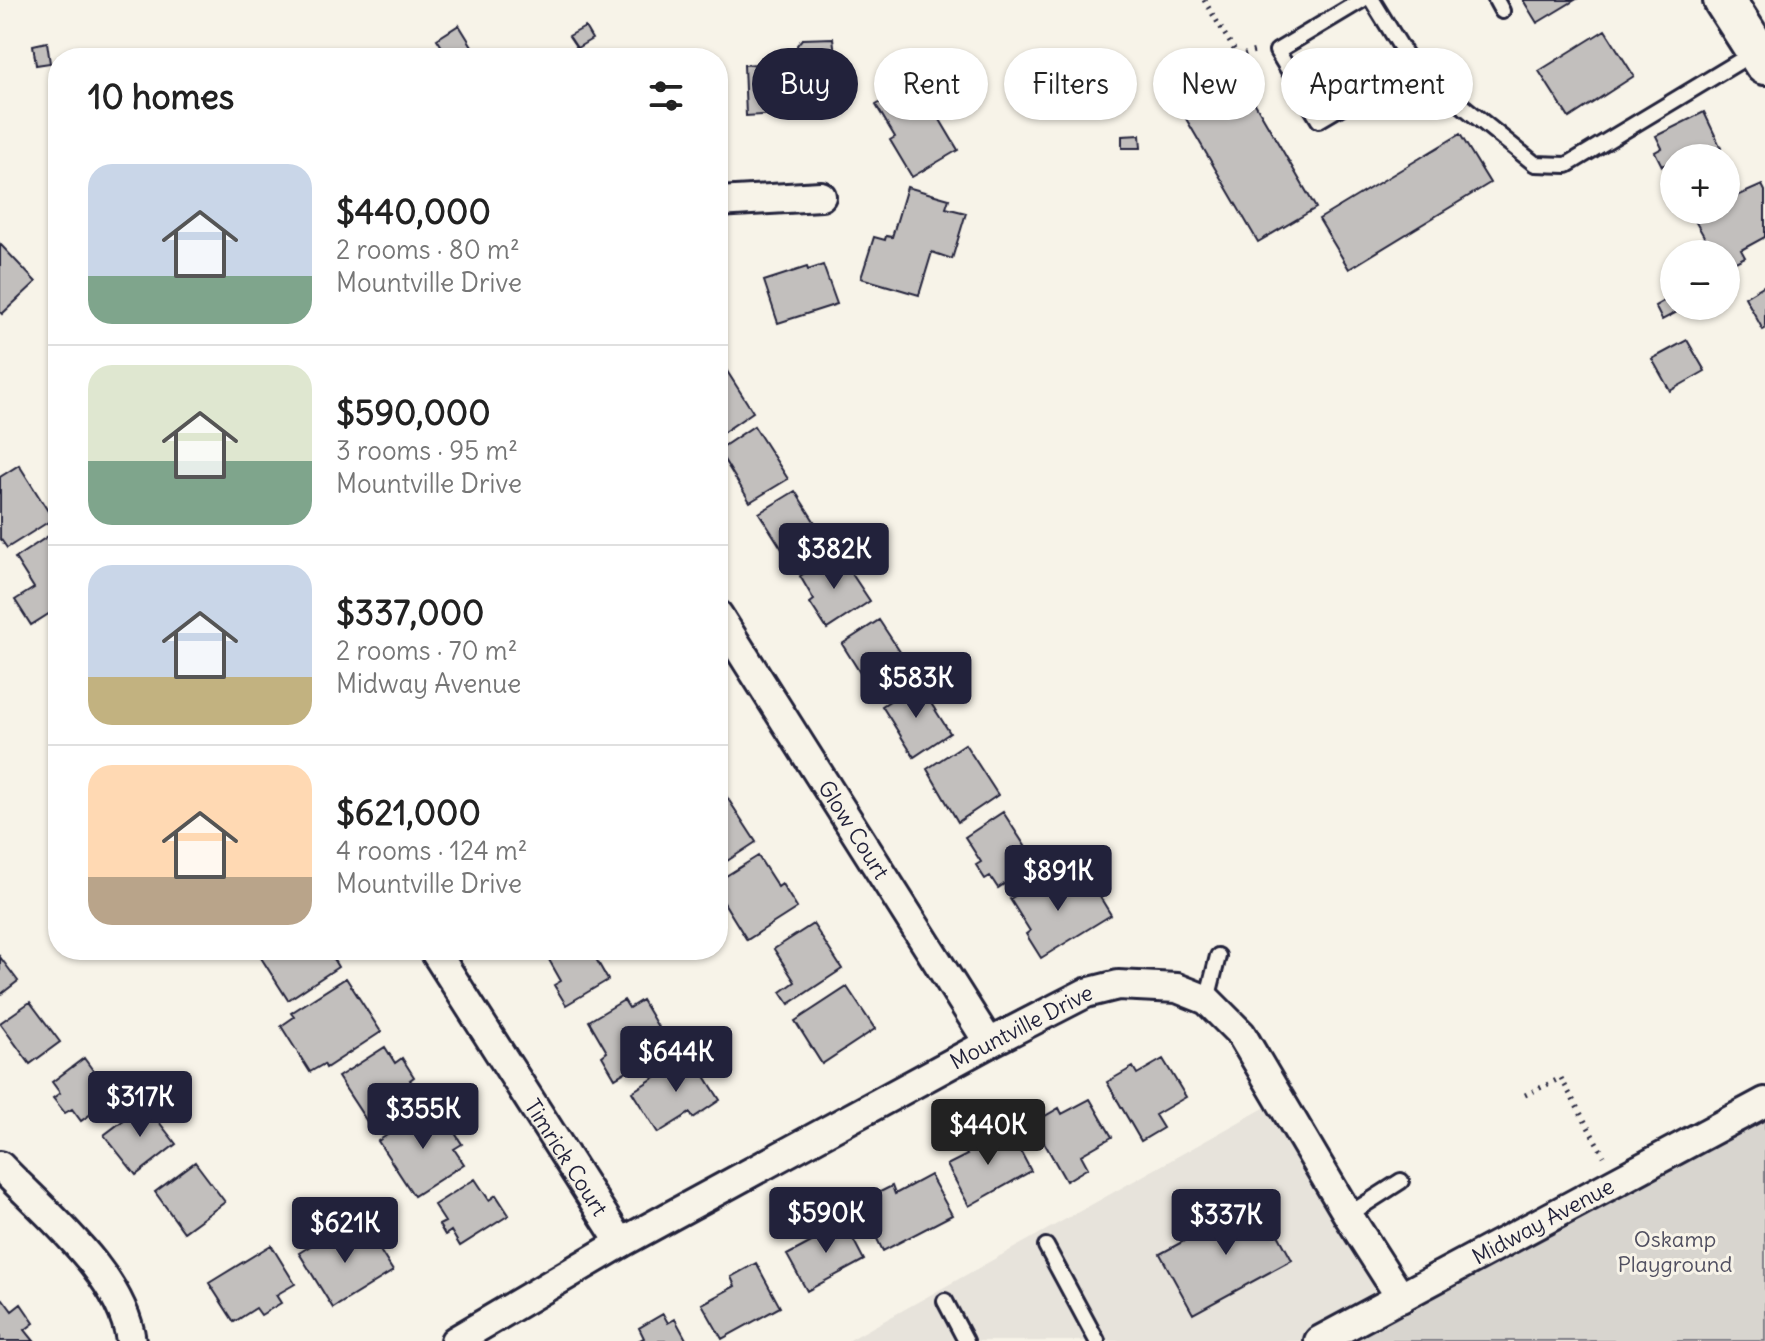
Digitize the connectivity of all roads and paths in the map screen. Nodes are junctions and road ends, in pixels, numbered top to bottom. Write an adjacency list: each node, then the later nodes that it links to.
1 (1204, 0): 5 (path)
2 (1362, 0): 6 (lane)
3 (1372, 0): 7 (lane)
4 (1735, 4): 8 (main road)
5 (1233, 48)
6 (1282, 48)
7 (1402, 48)
8 (1761, 57): 9 (lane)
9 (1473, 114)
10 (821, 196): 11 (street)
11 (728, 201)
12 (728, 631): 16 (street, Glow Court)
13 (1218, 956): 15 (lane)
14 (440, 960): 23 (street, Timrick Court)
15 (1207, 1000): 16 (street, Mountville Drive); 22 (street, Mountville Drive)
16 (989, 1043): 23 (street, Mountville Drive)
17 (1525, 1095): 21 (path)
18 (1765, 1102): 21 (street, Midway Avenue)
19 (0, 1166): 27 (street)
20 (1401, 1181): 22 (lane)
21 (1618, 1181): 25 (street, Midway Avenue)
22 (1348, 1215): 25 (street, Mountville Drive)
23 (621, 1243): 28 (street, Mountville Drive)
24 (1046, 1246): 30 (lane)
25 (1401, 1298): 31 (street, Midway Avenue)
26 (945, 1301): 29 (lane)
27 (131, 1341)
28 (455, 1341)
29 (966, 1341)
30 (1097, 1341)
31 (1319, 1341)

